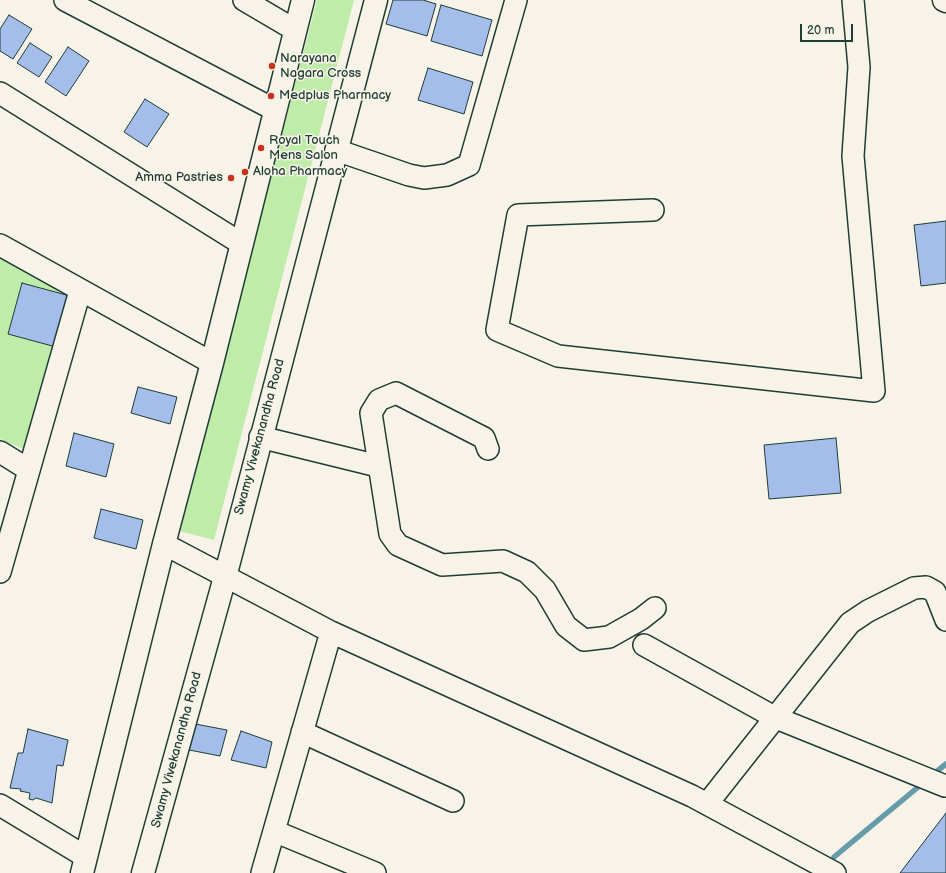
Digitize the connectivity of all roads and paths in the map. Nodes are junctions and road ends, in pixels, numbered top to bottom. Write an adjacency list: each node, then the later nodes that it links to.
1 (66, 0): 9 (street)
2 (244, 0): 7 (street)
3 (303, 0): 7 (main road)
4 (376, 0): 10 (main road, Swamy Vivekanandha Road)
5 (516, 0): 10 (street)
6 (853, 0): 11 (street)
7 (295, 30): 9 (main road)
8 (0, 93): 12 (street)
9 (275, 110): 12 (main road)
10 (336, 150): 16 (main road, Swamy Vivekanandha Road)
11 (653, 210)
12 (242, 244): 15 (main road)
13 (0, 245): 14 (street)
14 (80, 291): 15 (street); 20 (street)
15 (212, 363): 21 (main road)
16 (260, 437): 19 (street); 23 (main road, Swamy Vivekanandha Road)
17 (488, 449): 19 (street)
18 (0, 452): 20 (street)
19 (378, 466): 24 (street)
20 (29, 470): 22 (street)
21 (164, 544): 23 (street); 35 (main road)
22 (0, 572)
23 (224, 577): 26 (street); 36 (main road, Swamy Vivekanandha Road)
24 (655, 608)
25 (945, 613): 28 (street)
26 (331, 632): 29 (street); 32 (street)
27 (644, 645): 28 (street)
28 (774, 717): 30 (street); 32 (street)
29 (302, 732): 31 (street); 34 (street)
30 (945, 786)
31 (453, 801)
32 (707, 804): 39 (street)
33 (0, 805): 35 (street)
34 (274, 831): 37 (street); 38 (street)
35 (84, 865)
36 (142, 873)
37 (262, 873)
38 (375, 873)
39 (835, 873)

